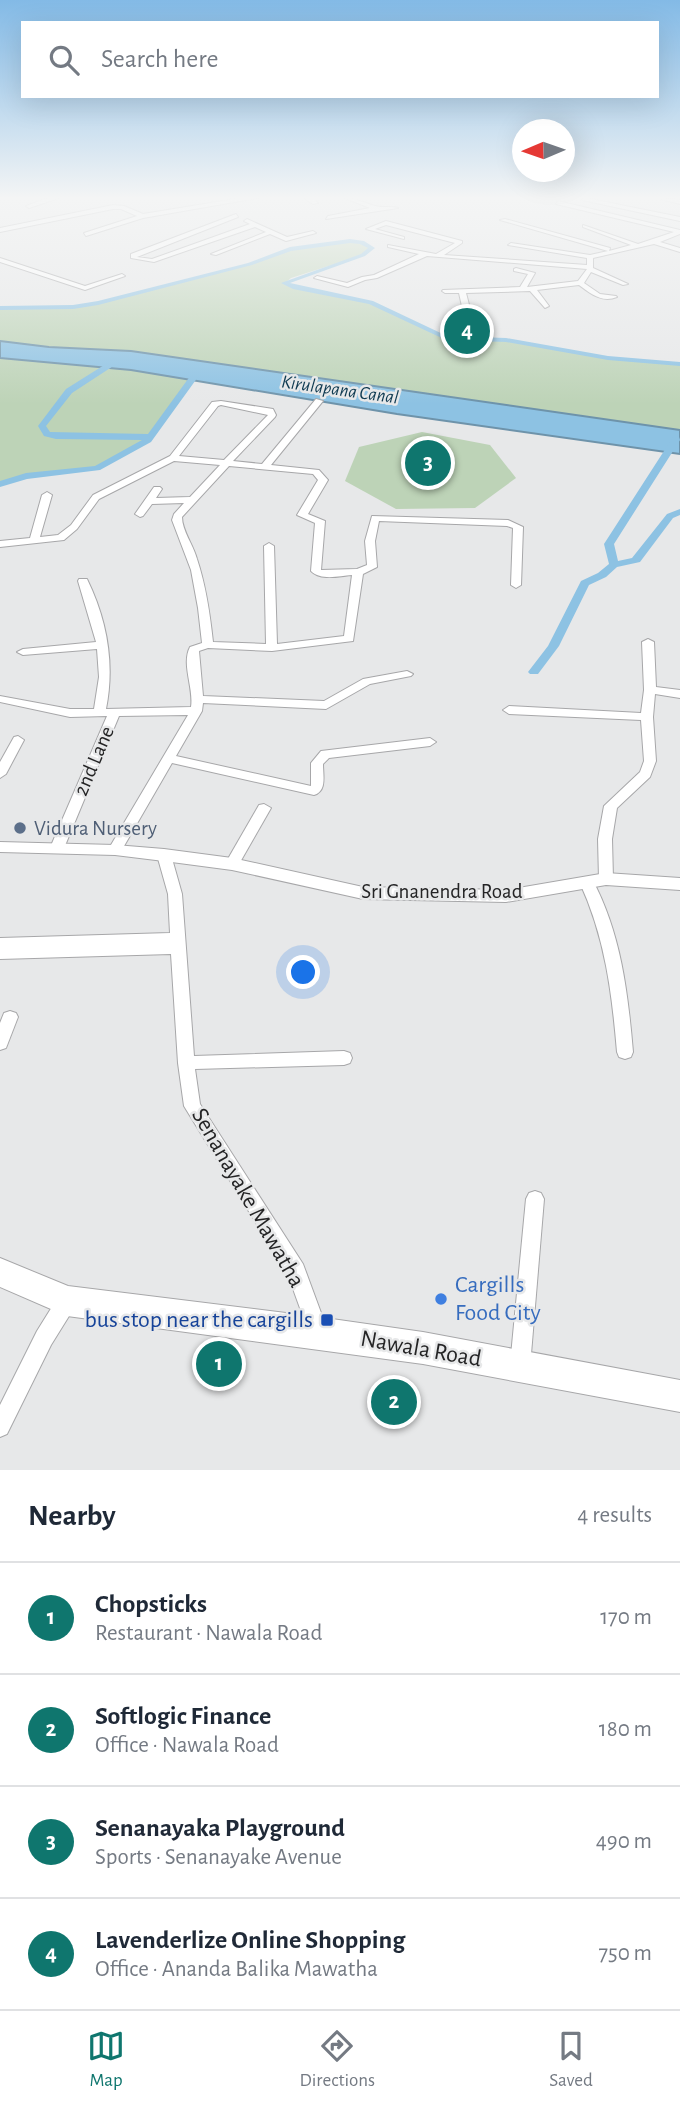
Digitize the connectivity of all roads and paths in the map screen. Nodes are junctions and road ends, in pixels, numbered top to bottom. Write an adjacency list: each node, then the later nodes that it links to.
1 (20, 267): 6 (street)
2 (398, 267): 7 (street)
3 (470, 267): 10 (street)
4 (572, 267): 5 (street)
5 (590, 268): 8 (street); 9 (street)
6 (122, 276)
7 (317, 278)
8 (580, 282): 11 (street); 14 (street)
9 (625, 284)
10 (522, 289): 11 (street); 13 (street)
11 (532, 289): 15 (street)
12 (445, 291): 13 (street)
13 (462, 291): 16 (street)
14 (614, 297)
15 (545, 306)
16 (470, 324)
17 (318, 401): 20 (street)
18 (173, 458): 19 (street); 19 (street); 26 (street)
19 (224, 464): 20 (street); 23 (street)
20 (264, 467): 29 (street)
21 (157, 489): 24 (street)
22 (47, 495): 26 (street)
23 (190, 500): 24 (street); 34 (street)
24 (149, 501): 25 (street)
25 (140, 514)
26 (34, 541): 27 (street)
27 (0, 544)
28 (270, 546): 35 (street)
29 (358, 572): 31 (street); 35 (street)
30 (83, 581): 33 (street, 2nd Lane)
31 (516, 585)
32 (648, 642): 38 (street)
33 (104, 645): 36 (street); 43 (street, 2nd Lane)
34 (208, 645): 35 (street); 41 (street)
35 (272, 648)
36 (23, 652)
37 (407, 674): 41 (street)
38 (650, 690): 39 (street); 45 (street)
39 (680, 694)
40 (2, 699): 43 (street)
41 (197, 705): 44 (street); 48 (street)
42 (509, 710): 45 (street)
43 (99, 713): 44 (street)
44 (114, 713): 52 (street, 2nd Lane)
45 (647, 717): 56 (street)
46 (18, 740): 49 (street)
47 (430, 742): 48 (street)
48 (170, 759): 53 (street)
49 (0, 774)
50 (264, 808): 55 (street)
51 (0, 847): 52 (street, Sri Gnanendra Road)
52 (57, 848): 53 (street, Sri Gnanendra Road)
53 (115, 850): 54 (street, Sri Gnanendra Road)
54 (164, 855): 55 (street, Sri Gnanendra Road); 59 (street, Senanayake Mawatha)
55 (232, 864): 57 (street, Sri Gnanendra Road)
56 (606, 879): 57 (street, Sri Gnanendra Road); 58 (street, Sri Gnanendra Road)
57 (587, 883): 64 (street)
58 (680, 884)
59 (179, 943): 60 (street); 61 (street); 66 (street, Senanayake Mawatha)
60 (0, 944)
61 (0, 953)
62 (10, 1017): 63 (street)
63 (0, 1043)
64 (625, 1052)
65 (344, 1058): 66 (street)
66 (186, 1063): 70 (street, Senanayake Mawatha)
67 (535, 1199): 71 (street)
68 (0, 1272): 69 (main road, Nawala Road)
69 (67, 1301): 70 (main road, Nawala Road); 73 (street)
70 (318, 1332): 71 (main road, Nawala Road)
71 (520, 1368): 72 (main road, Nawala Road)
72 (680, 1396)
73 (0, 1427)

